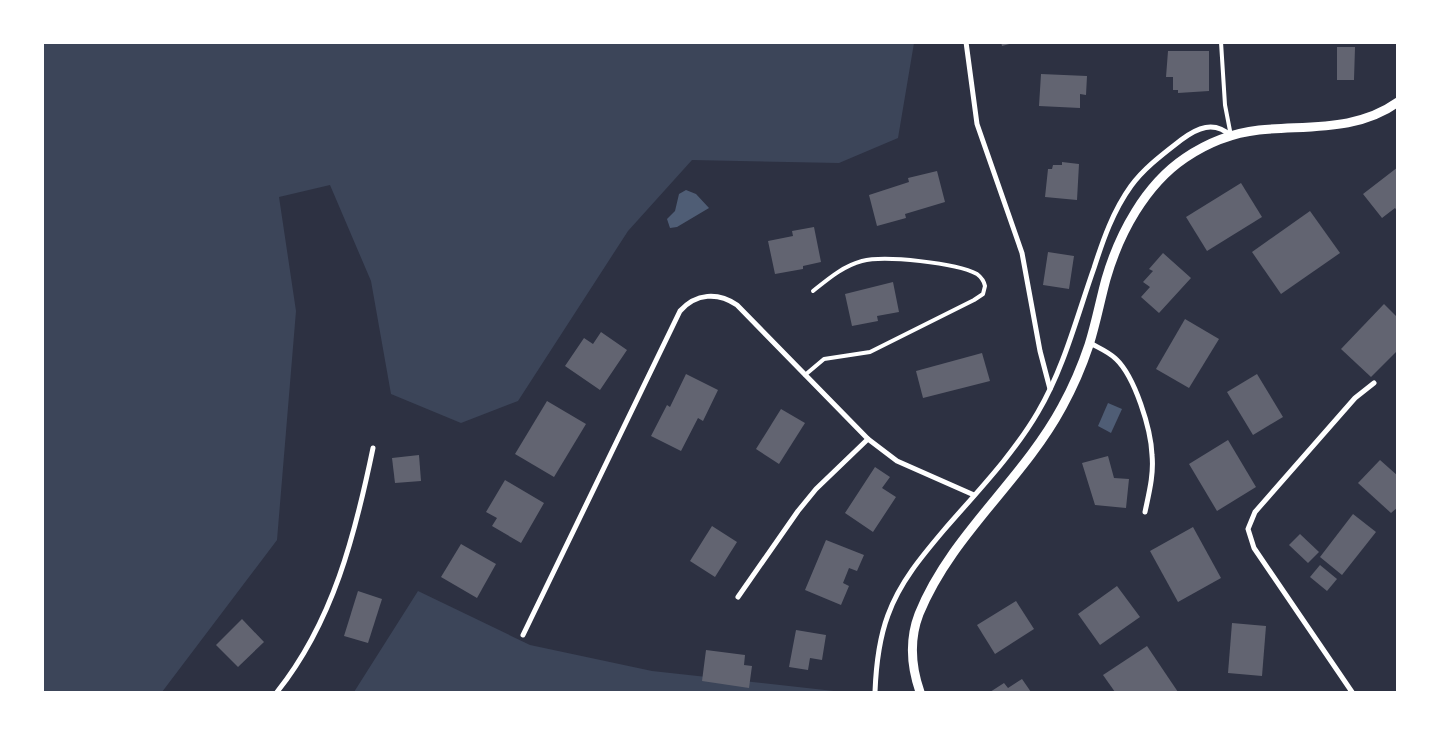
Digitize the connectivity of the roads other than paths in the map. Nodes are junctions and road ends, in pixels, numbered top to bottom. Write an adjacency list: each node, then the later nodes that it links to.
1 (966, 42): 9 (street)
2 (1221, 42): 4 (lane)
3 (1398, 102): 4 (street)
4 (1231, 136): 6 (street); 9 (street)
5 (813, 291): 7 (lane)
6 (1090, 343): 13 (street); 18 (street)
7 (805, 375): 10 (street); 15 (street)
8 (1374, 383): 19 (street)
9 (1050, 389): 12 (street)
10 (868, 439): 12 (street); 14 (street)
11 (373, 448): 16 (street)
12 (974, 495): 17 (street)
13 (1145, 512)
14 (738, 597)
15 (523, 635)
16 (277, 692)
17 (876, 692)
18 (920, 692)
19 (1352, 692)

